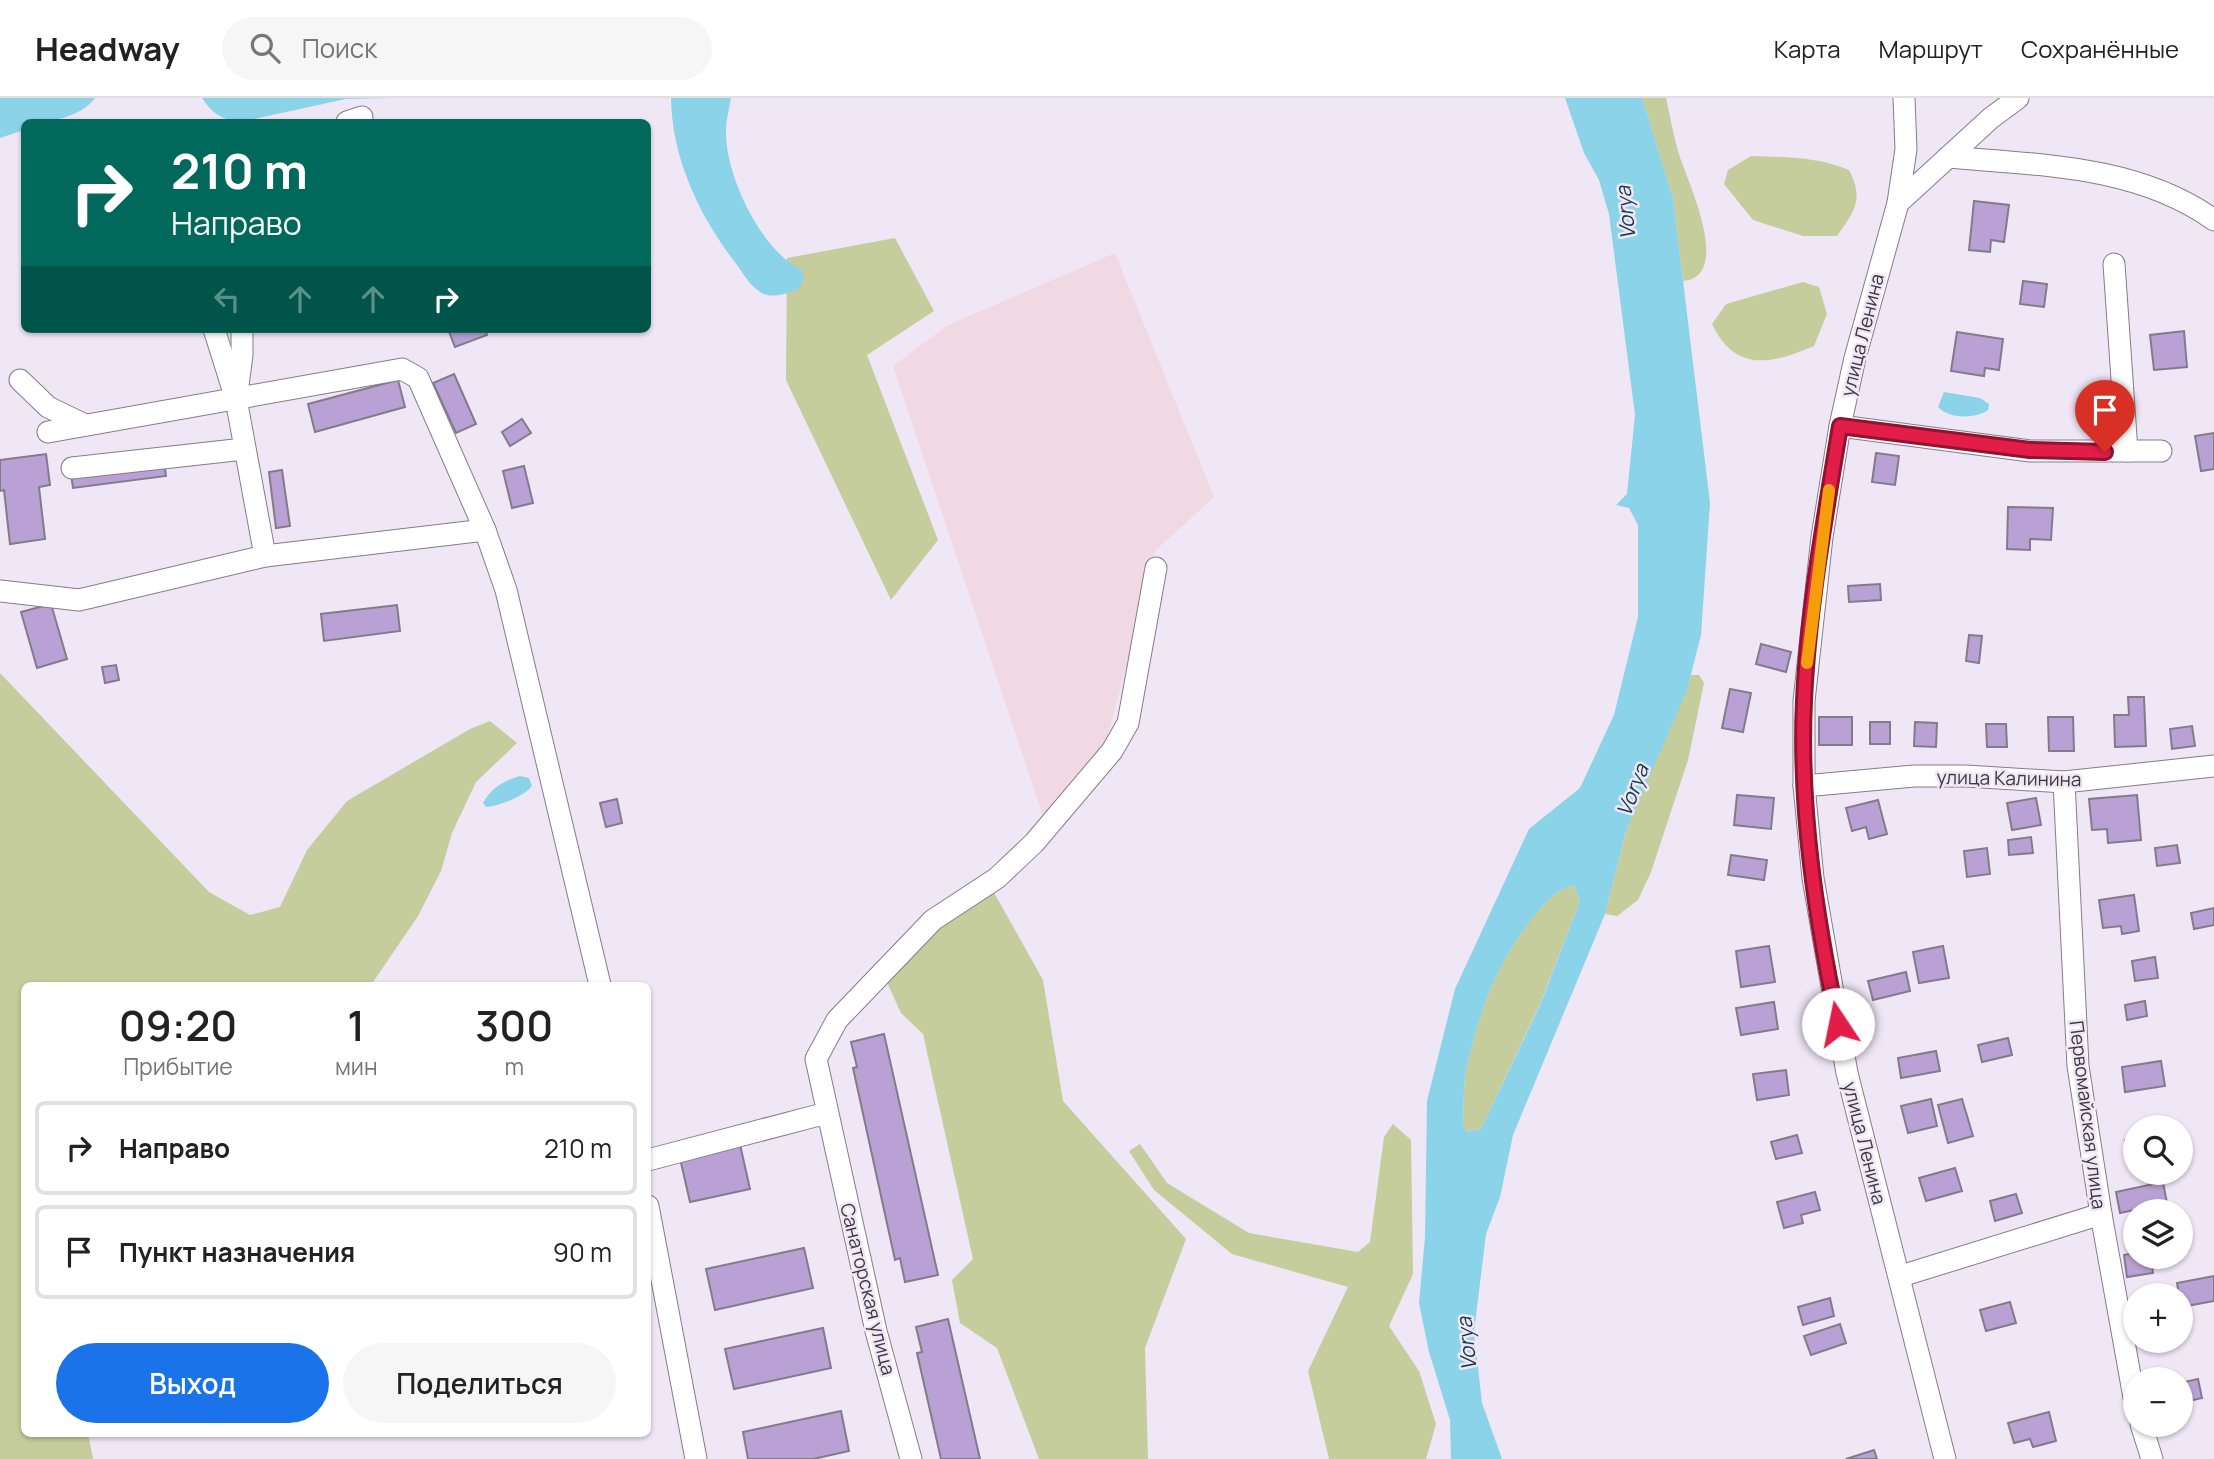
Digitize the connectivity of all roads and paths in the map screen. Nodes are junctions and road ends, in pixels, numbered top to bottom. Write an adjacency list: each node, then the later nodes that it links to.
1 (1904, 98): 4 (street, улица Ленина)
2 (2018, 98): 3 (street)
3 (1948, 157): 4 (street); 5 (street)
4 (1898, 203): 12 (street, улица Ленина)
5 (2214, 220)
6 (2114, 264): 15 (street)
7 (215, 333): 10 (street)
8 (242, 333): 10 (street)
9 (20, 380): 11 (street)
10 (236, 399): 11 (street); 14 (street); 18 (street)
11 (86, 426): 13 (street)
12 (1840, 426): 15 (street); 24 (street, улица Ленина)
13 (48, 432)
14 (244, 449): 17 (street); 19 (street)
15 (2127, 451): 16 (street)
16 (2161, 451)
17 (72, 468)
18 (485, 530): 19 (street); 25 (street)
19 (265, 556): 21 (street)
20 (1156, 568): 26 (street, Санаторская улица)
21 (0, 591)
22 (2214, 766): 23 (street, улица Калинина)
23 (2064, 782): 24 (street, улица Калинина); 28 (street, Первомайская улица)
24 (1804, 786): 30 (street, улица Ленина)
25 (599, 982)
26 (827, 1118): 27 (street); 34 (street, Санаторская улица)
27 (651, 1159)
28 (2101, 1214): 30 (street); 31 (street, Первомайская улица)
29 (651, 1222): 33 (street)
30 (1901, 1276): 35 (street, улица Ленина)
31 (2129, 1367)
32 (2145, 1437): 36 (street)
33 (696, 1459)
34 (911, 1459)
35 (1945, 1459)
36 (2152, 1459)

